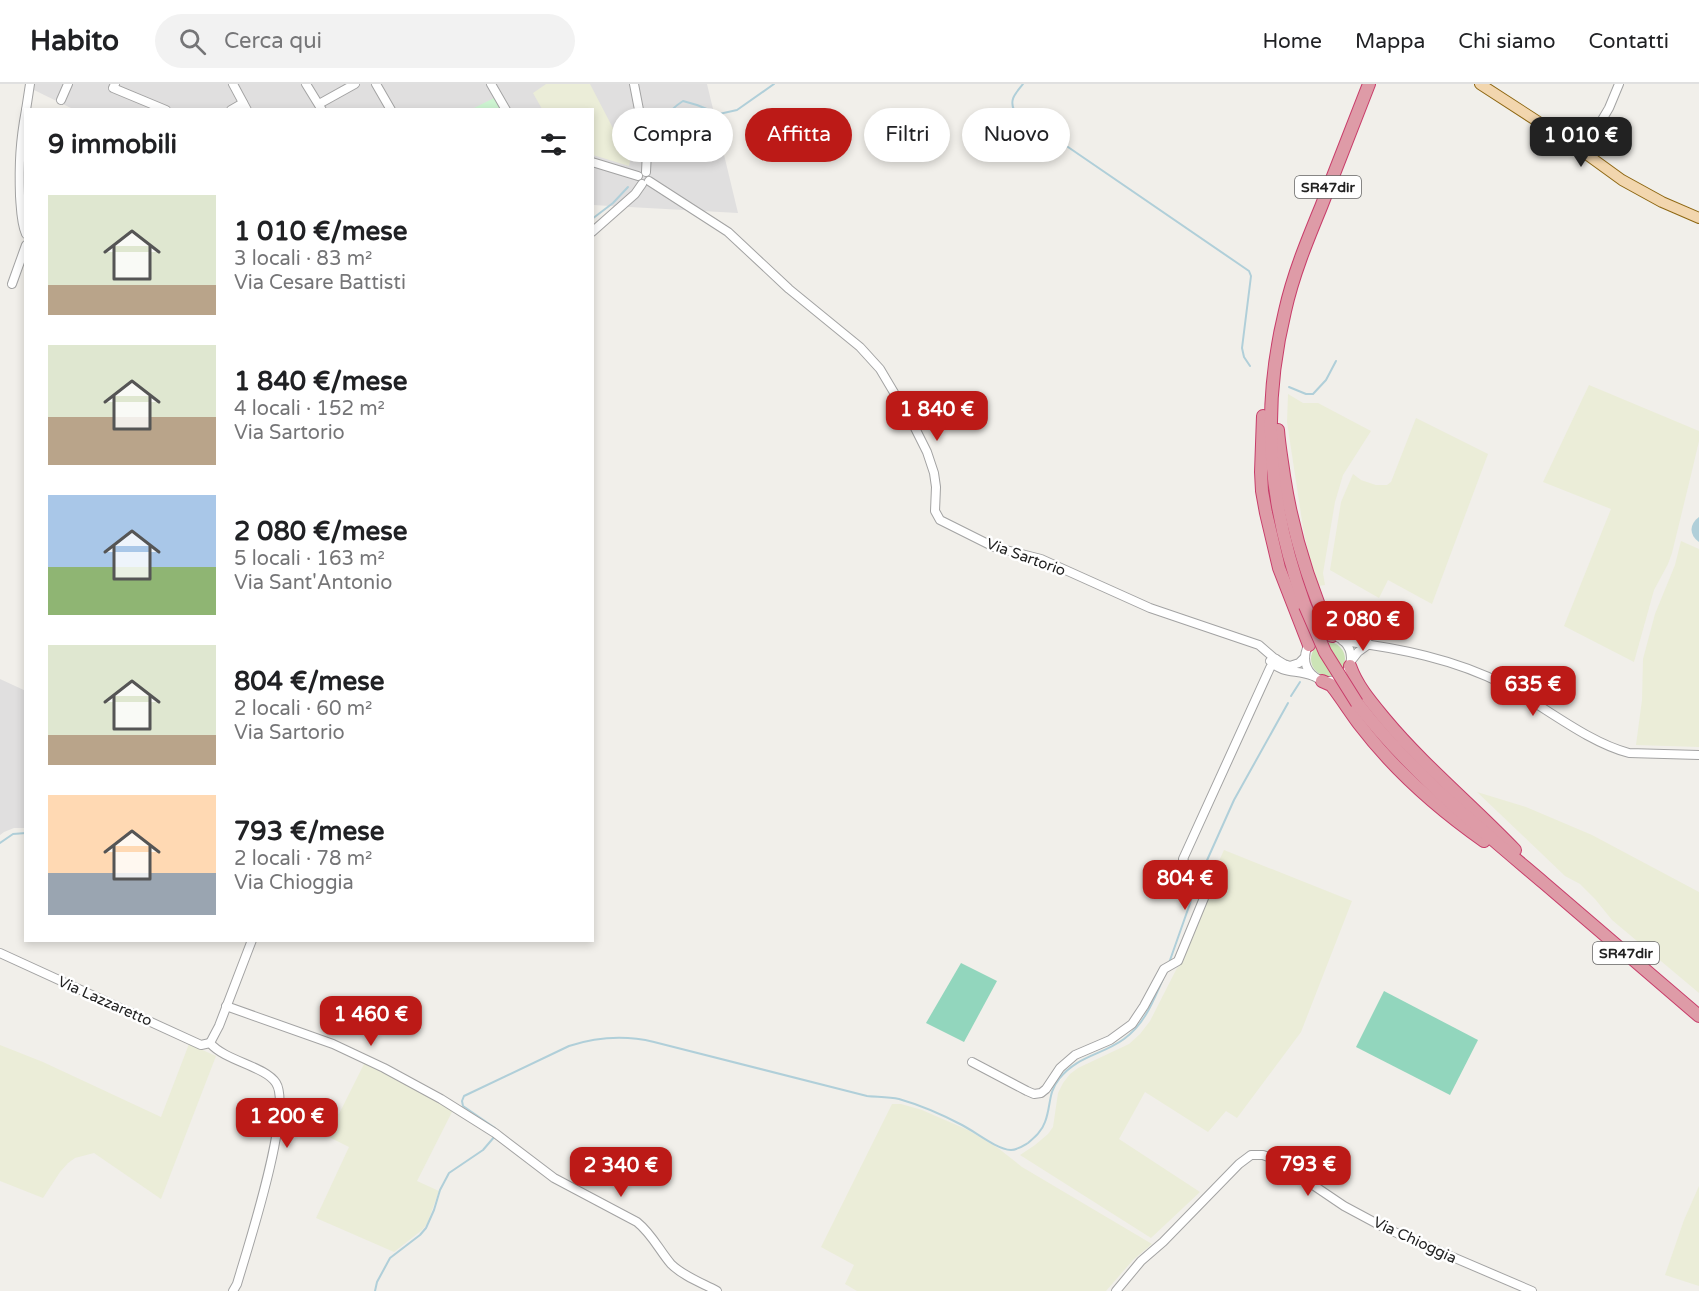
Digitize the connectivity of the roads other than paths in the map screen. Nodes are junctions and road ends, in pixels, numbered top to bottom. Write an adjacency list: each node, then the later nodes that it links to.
1 (30, 84): 16 (street)
2 (68, 84): 13 (street)
3 (115, 84): 17 (street)
4 (233, 84): 14 (street)
5 (306, 84): 15 (street)
6 (355, 84): 15 (street)
7 (376, 84): 18 (street)
8 (491, 84): 19 (street)
9 (634, 84): 23 (street)
10 (1369, 84): 29 (highway, SR47dir)
11 (1480, 84): 21 (main road)
12 (1619, 84): 21 (street)
13 (61, 100)
14 (245, 106)
15 (320, 107)
16 (26, 108)
17 (161, 108)
18 (390, 108)
19 (505, 108)
20 (24, 121): 25 (street)
21 (1583, 152): 24 (main road)
22 (594, 163): 23 (street)
23 (644, 178): 26 (street); 33 (street, Via Sartorio)
24 (1699, 218)
25 (24, 224)
26 (594, 230)
27 (24, 251): 28 (street)
28 (12, 284)
29 (1278, 339): 30 (highway); 32 (highway); 37 (highway, SR47dir / SR47dir, bridge)
30 (1337, 638): 31 (street); 32 (street); 34 (street)
31 (1369, 644): 34 (street); 36 (street)
32 (1307, 651): 33 (street); 35 (street)
33 (1274, 662): 35 (street, Via Sartorio); 43 (street)
34 (1350, 664): 35 (street); 37 (highway)
35 (1317, 678): 37 (highway)
36 (1699, 755)
37 (1552, 890): 41 (highway, SR47dir / SR47dir)
38 (251, 942): 40 (street)
39 (0, 953): 42 (street, Via Lazzaretto)
40 (226, 1006): 42 (street); 45 (street)
41 (1699, 1016)
42 (210, 1043): 44 (street, Via Lazzaretto)
43 (972, 1062)
44 (233, 1291)
45 (717, 1291)
46 (1116, 1291): 47 (street, Via Chioggia)
47 (1532, 1291)

